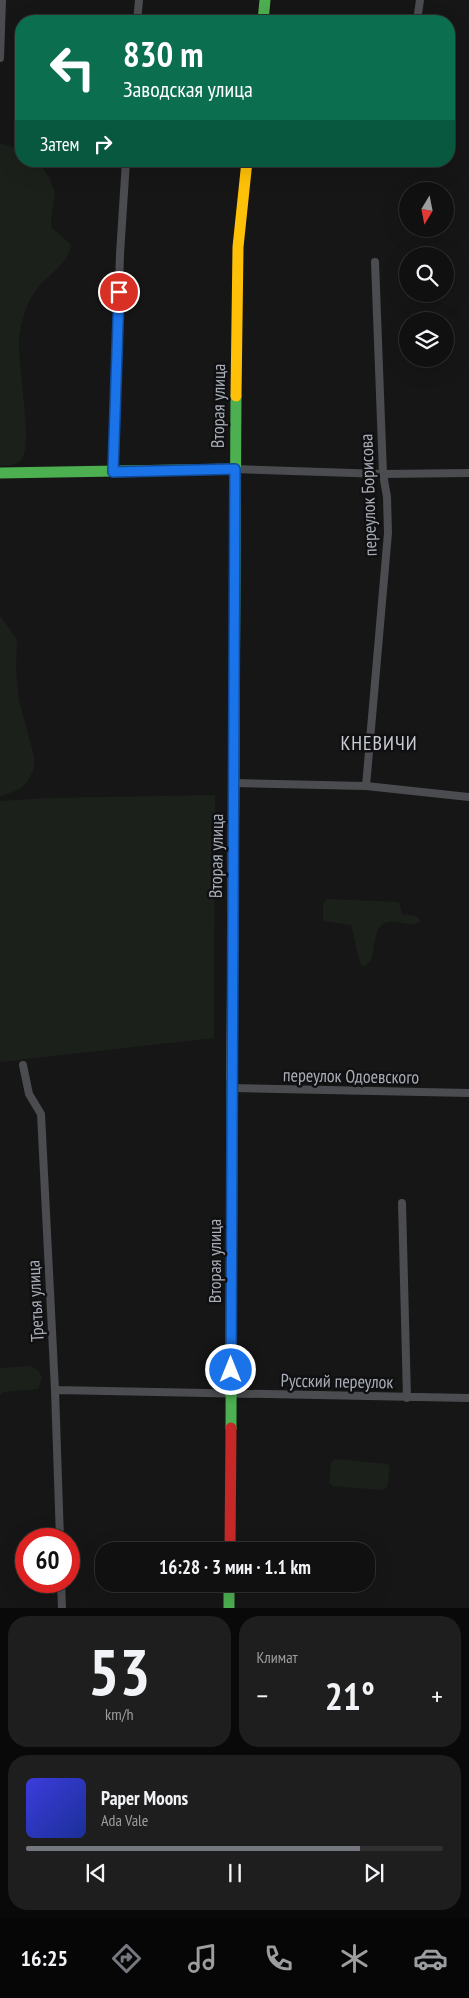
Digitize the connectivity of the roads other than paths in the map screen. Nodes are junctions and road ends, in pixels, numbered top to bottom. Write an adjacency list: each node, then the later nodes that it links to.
1 (2, 0): 8 (street)
2 (139, 0): 5 (street)
3 (265, 0): 6 (main road)
4 (420, 0): 7 (street)
5 (138, 15)
6 (264, 15)
7 (418, 15)
8 (0, 58)
9 (126, 167): 13 (street)
10 (246, 167): 12 (main road, Вторая улица)
11 (375, 262): 16 (street, переулок Борисова)
12 (235, 469): 13 (main road); 16 (street); 17 (main road, Вторая улица)
13 (113, 472): 14 (main road)
14 (0, 473)
15 (469, 473): 16 (street)
16 (383, 474): 18 (street, переулок Борисова)
17 (235, 783): 18 (street); 21 (main road, Вторая улица)
18 (366, 786): 19 (street)
19 (469, 797)
20 (23, 1065): 24 (street, Третья улица)
21 (232, 1088): 22 (street, переулок Одоевского); 25 (main road, Вторая улица)
22 (469, 1093)
23 (402, 1203): 26 (street)
24 (55, 1390): 25 (street, Русский переулок); 28 (street, Третья улица)
25 (231, 1394): 26 (street, Русский переулок); 29 (main road, Вторая улица)
26 (407, 1398): 27 (street, Русский переулок)
27 (469, 1398)
28 (60, 1528)
29 (230, 1542)
30 (230, 1592): 33 (main road)
31 (61, 1593): 32 (street)
32 (62, 1608)
33 (229, 1608)

